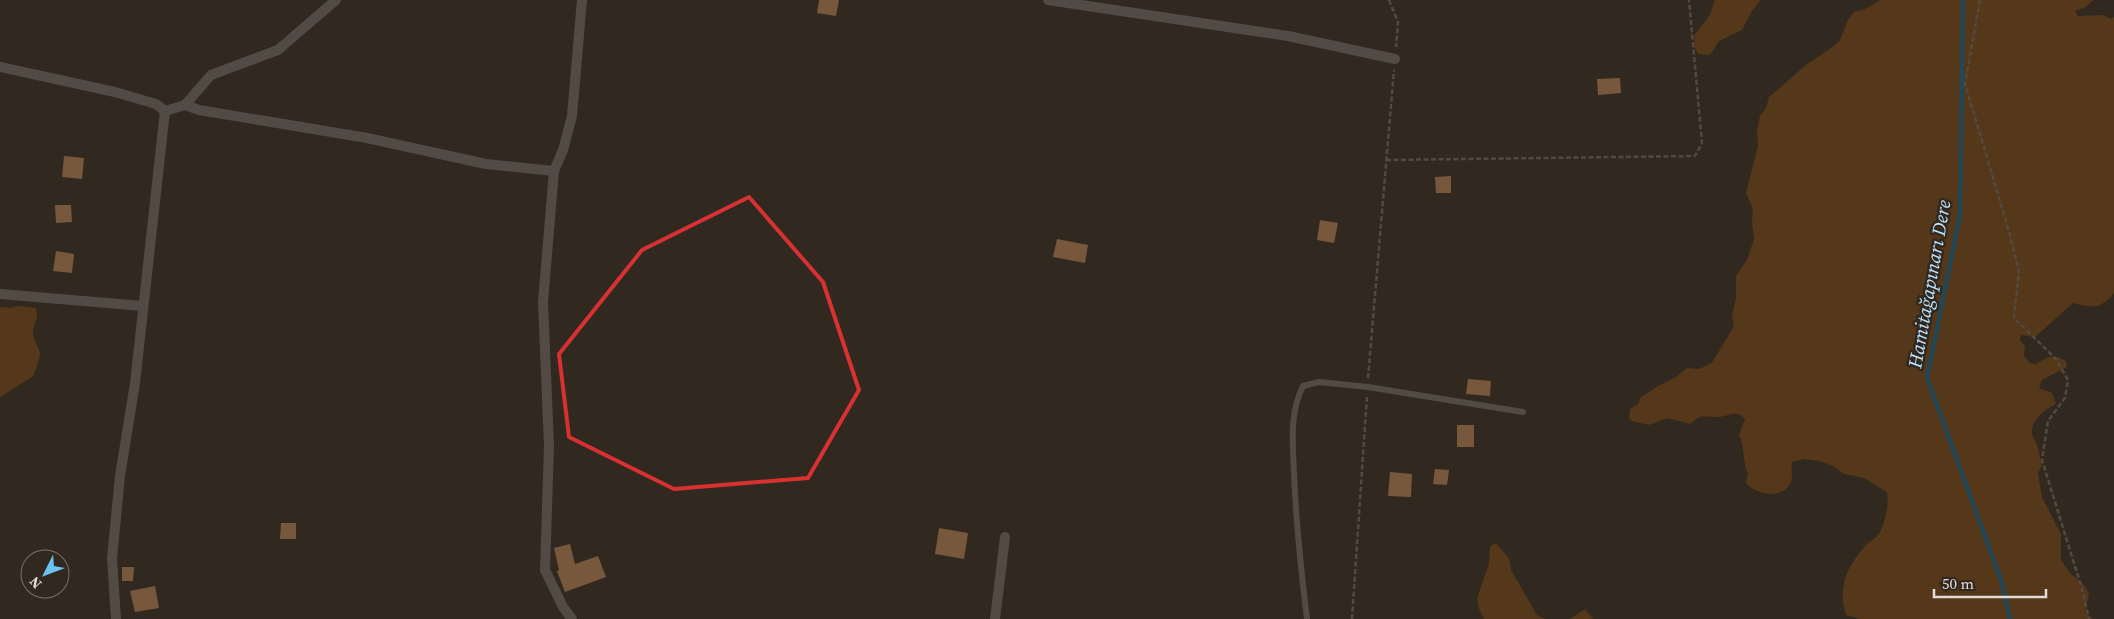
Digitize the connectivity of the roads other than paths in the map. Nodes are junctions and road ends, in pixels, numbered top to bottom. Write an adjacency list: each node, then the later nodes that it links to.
1 (336, 0): 6 (street)
2 (582, 0): 8 (street)
3 (1048, 0): 4 (street)
4 (1394, 60)
5 (0, 67): 7 (street)
6 (185, 105): 7 (street); 8 (street)
7 (165, 110): 10 (street)
8 (554, 171): 14 (street)
9 (0, 294): 10 (street)
10 (143, 306): 13 (street)
11 (1523, 412): 16 (lane)
12 (1005, 537): 15 (street)
13 (116, 619)
14 (572, 619)
15 (995, 619)
16 (1307, 619)

